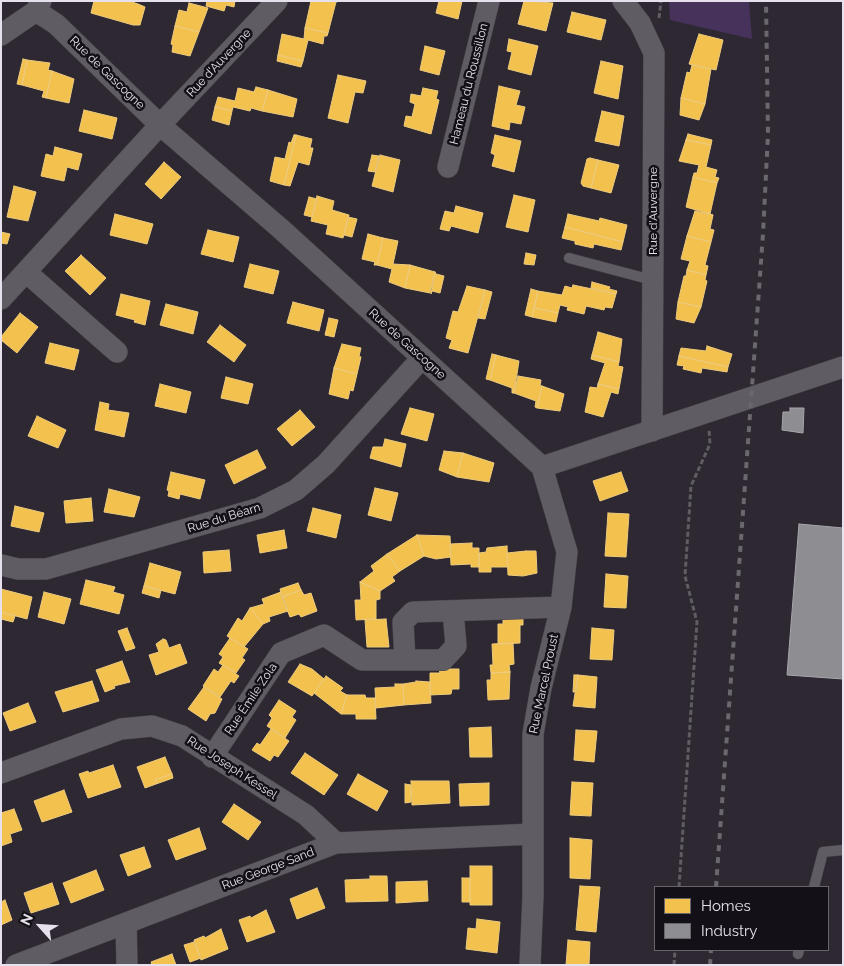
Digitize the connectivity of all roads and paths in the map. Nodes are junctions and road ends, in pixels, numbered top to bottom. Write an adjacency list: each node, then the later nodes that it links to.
1 (277, 1): 6 (street, Rue d'Auvergne)
2 (490, 1): 7 (street, Hameau du Roussillon)
3 (622, 1): 10 (street, Rue d'Auvergne)
4 (39, 6): 5 (street); 6 (street, Rue de Gascogne)
5 (1, 35)
6 (160, 125): 9 (street); 13 (street, Rue de Gascogne)
7 (448, 167)
8 (569, 258): 10 (lane)
9 (26, 272): 11 (street); 12 (street)
10 (652, 280): 16 (street, Rue d'Auvergne)
11 (1, 299)
12 (117, 352)
13 (422, 358): 17 (street, Rue de Gascogne); 18 (street, Rue du Béarn)
14 (843, 367): 15 (street)
15 (707, 412): 16 (street); 27 (path)
16 (652, 431): 17 (street)
17 (542, 467): 19 (street, Rue Marcel Proust)
18 (1, 565)
19 (561, 607): 20 (street); 24 (street, Rue Marcel Proust)
20 (453, 611): 21 (street, Rue Émile Zola); 21 (street)
21 (405, 660): 22 (street, Rue Émile Zola)
22 (212, 757): 23 (street, Rue Joseph Kessel); 25 (street, Rue Joseph Kessel)
23 (1, 773)
24 (533, 834): 25 (street, Rue George Sand); 33 (street, Rue Marcel Proust)
25 (336, 843): 29 (street, Rue George Sand)
26 (843, 850): 28 (lane)
27 (679, 886)
28 (814, 886)
29 (126, 923): 31 (street, Rue George Sand); 32 (street)
30 (675, 951): 34 (path)
31 (16, 965)
32 (126, 965)
33 (530, 965)
34 (674, 965)

